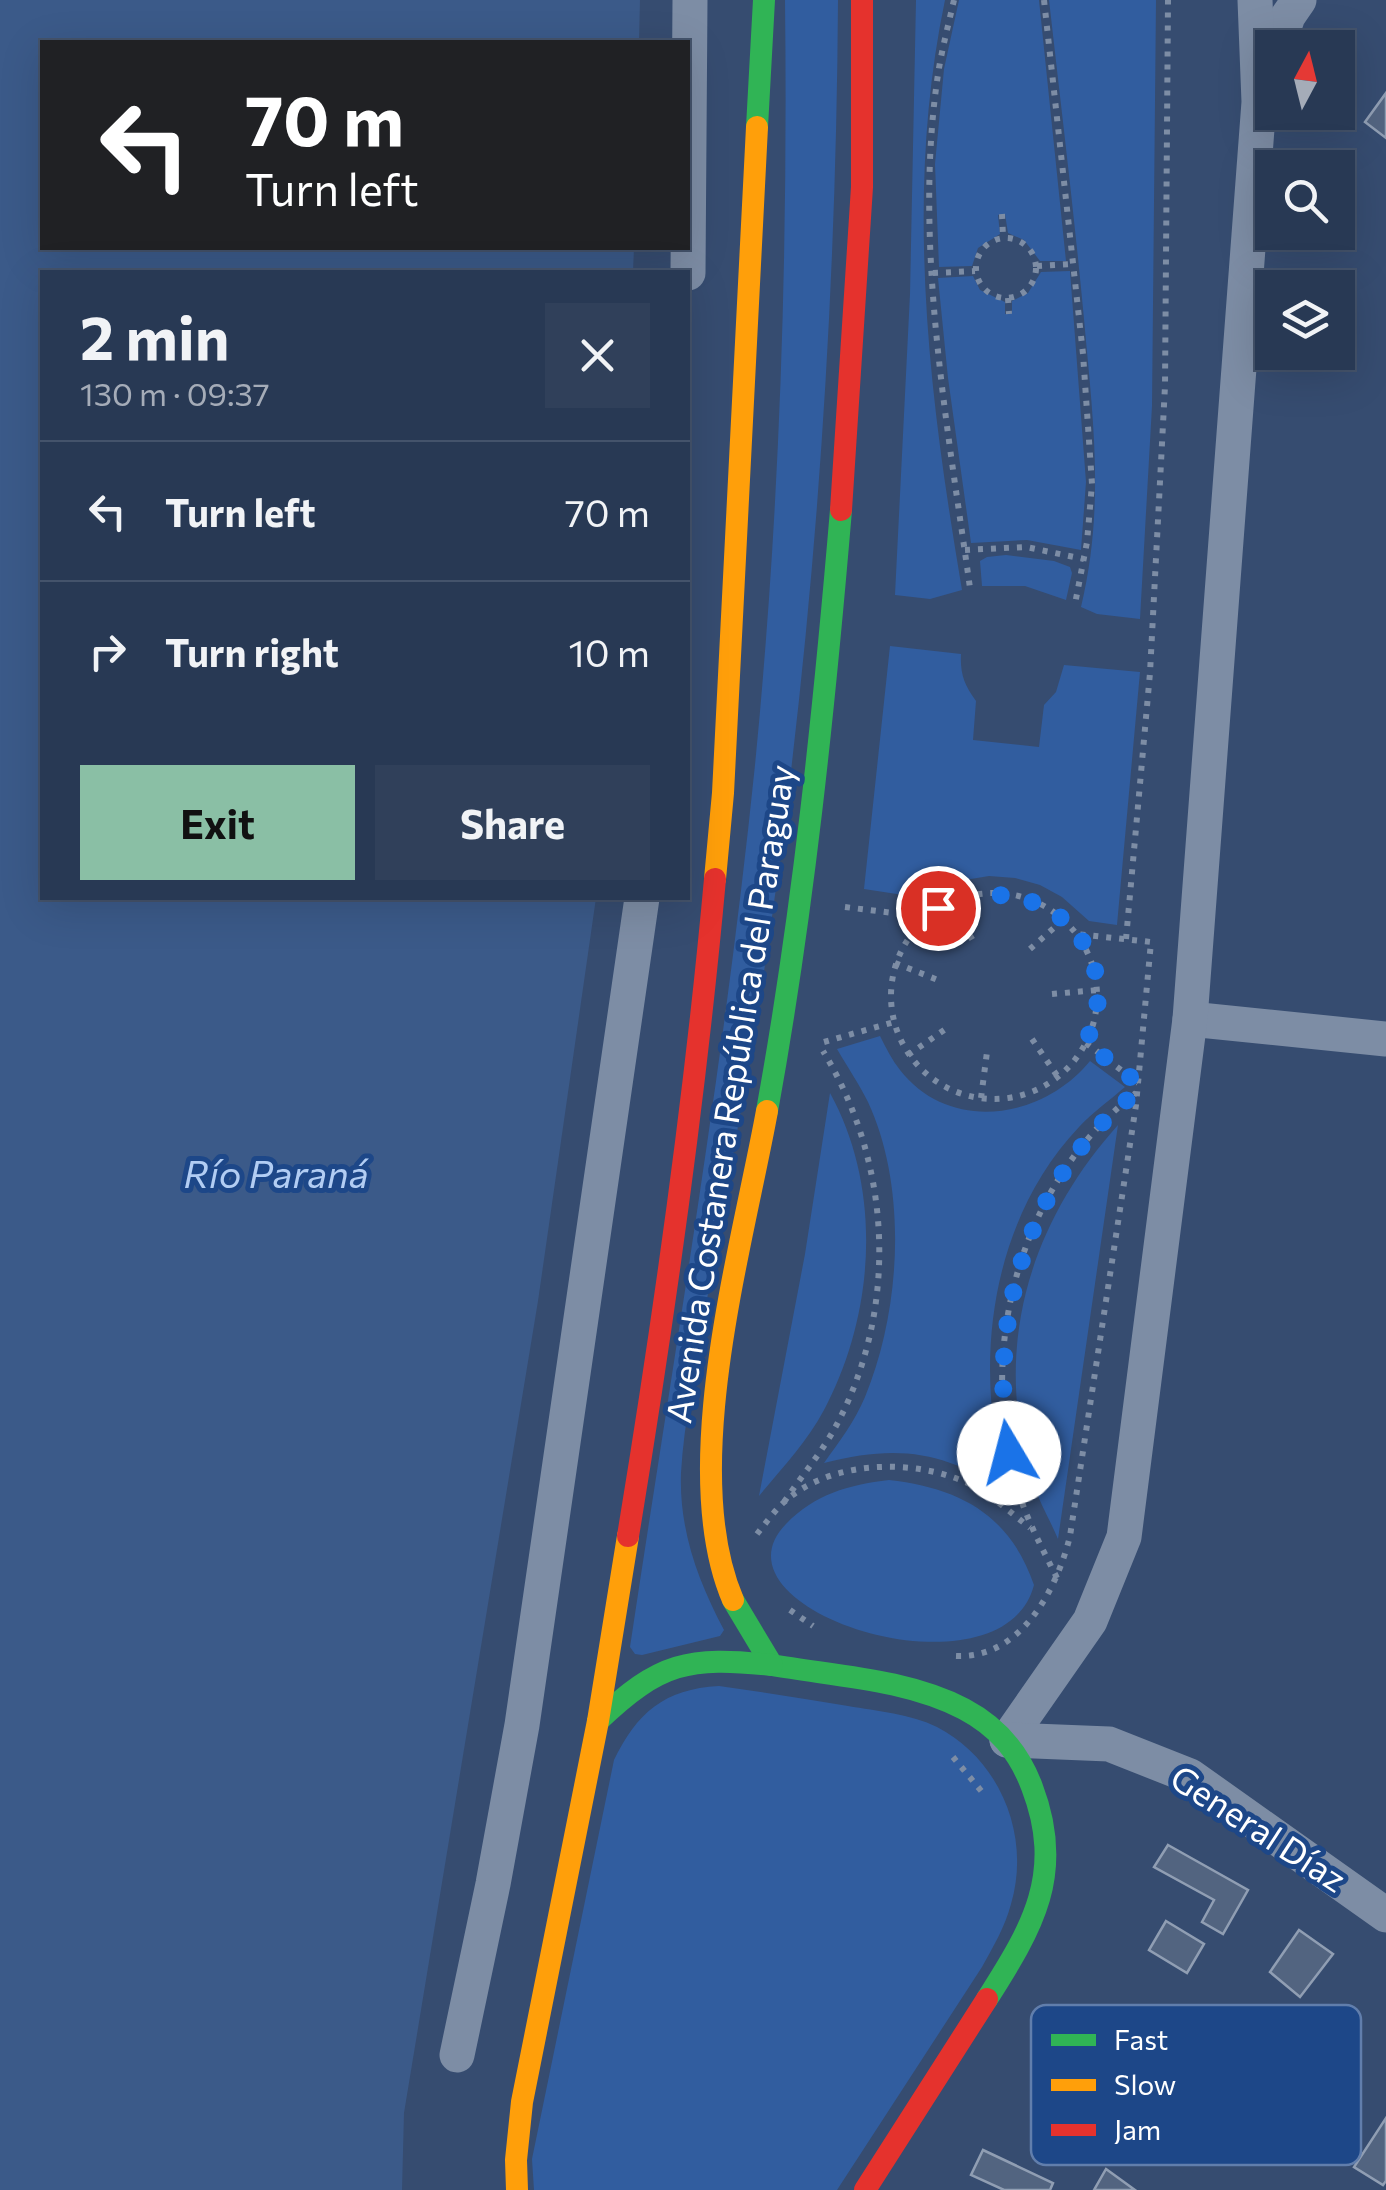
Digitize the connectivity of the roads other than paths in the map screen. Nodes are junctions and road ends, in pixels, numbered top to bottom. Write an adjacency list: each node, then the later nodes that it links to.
1 (690, 0): 8 (street)
2 (764, 0): 14 (main road, Avenida Costanera República del Paraguay)
3 (862, 0): 13 (main road, Avenida Costanera República del Paraguay)
4 (1254, 0): 6 (street)
5 (1300, 0): 7 (street)
6 (1255, 30)
7 (1284, 30)
8 (690, 40)
9 (1257, 130): 11 (street)
10 (642, 900): 17 (street)
11 (1190, 1019): 12 (street); 15 (street)
12 (1386, 1038)
13 (772, 1666): 14 (main road); 15 (main road)
14 (598, 1722): 18 (main road, Avenida Costanera República del Paraguay)
15 (1007, 1740): 16 (street, General Díaz); 19 (main road)
16 (1386, 1915)
17 (457, 2055)
18 (517, 2190)
19 (865, 2190)

